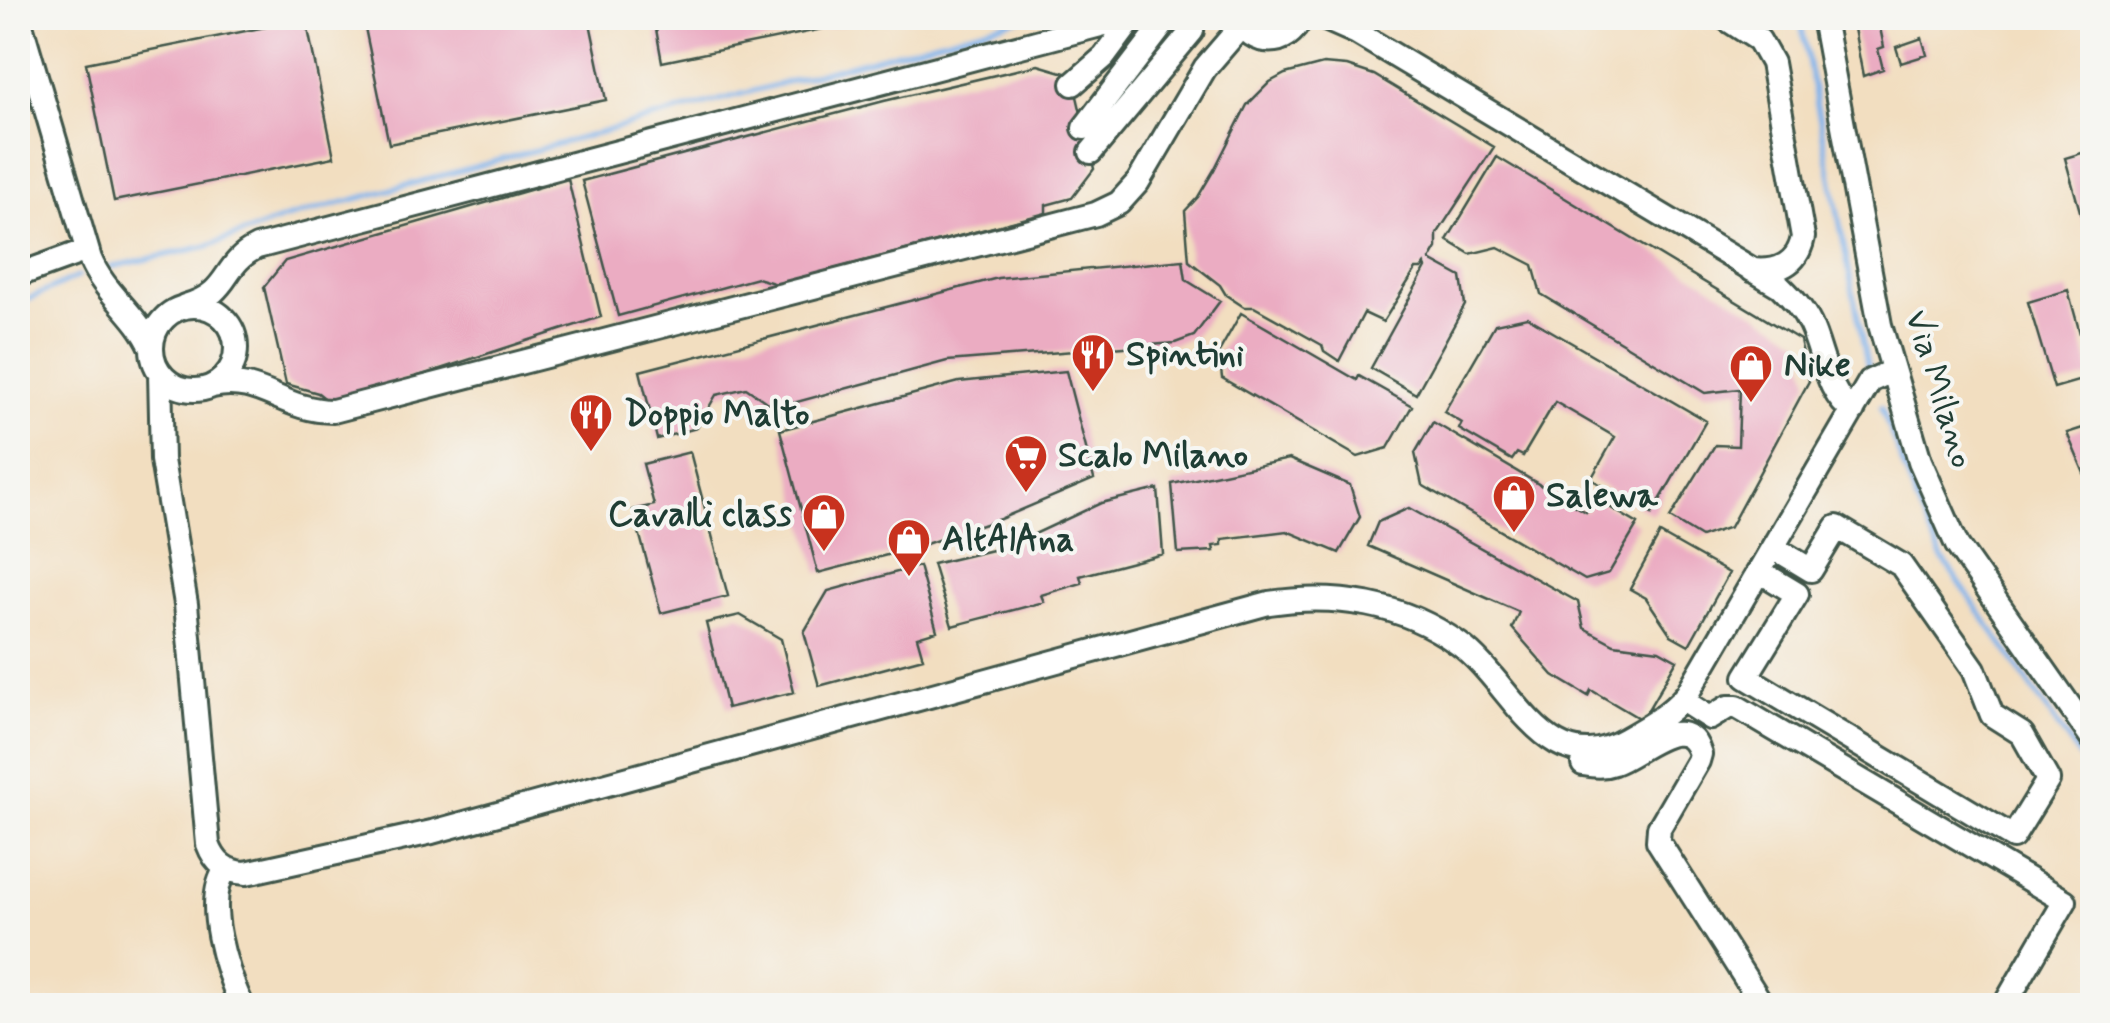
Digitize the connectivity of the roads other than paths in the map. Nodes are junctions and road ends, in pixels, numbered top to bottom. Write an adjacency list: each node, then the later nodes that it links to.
1 (19, 18): 16 (street)
2 (1130, 18): 13 (street); 20 (street)
3 (1168, 18): 14 (street)
4 (1193, 18): 15 (street)
5 (1238, 18): 11 (street); 12 (street)
6 (1323, 18): 10 (street)
7 (1725, 18): 17 (street)
8 (1823, 18): 23 (street, Via Milano)
9 (1305, 21): 11 (street)
10 (1361, 26): 17 (street)
11 (1259, 40): 12 (street)
12 (1220, 52): 26 (street)
13 (1073, 84)
14 (1084, 128)
15 (1091, 152)
16 (87, 250): 18 (street); 19 (street)
17 (1752, 270): 27 (street)
18 (18, 274)
19 (116, 298): 20 (street); 22 (street)
20 (178, 308): 21 (street); 22 (street)
21 (236, 340): 25 (street); 26 (street)
22 (151, 346): 24 (street)
23 (1892, 371): 27 (street); 32 (street, Via Milano)
24 (160, 374): 25 (street); 28 (street)
25 (205, 388): 26 (street); 28 (street)
26 (284, 402)
27 (1853, 411): 29 (street)
28 (160, 442): 36 (street)
29 (1773, 547): 30 (street); 34 (street)
30 (1759, 570): 31 (street); 34 (street)
31 (1682, 700): 33 (street); 35 (street)
32 (2092, 738)
33 (1566, 748): 36 (street); 38 (street)
34 (2013, 837): 35 (street)
35 (1998, 862): 39 (street)
36 (226, 869): 37 (street)
37 (242, 1006)
38 (1763, 1006)
39 (2004, 1006)

